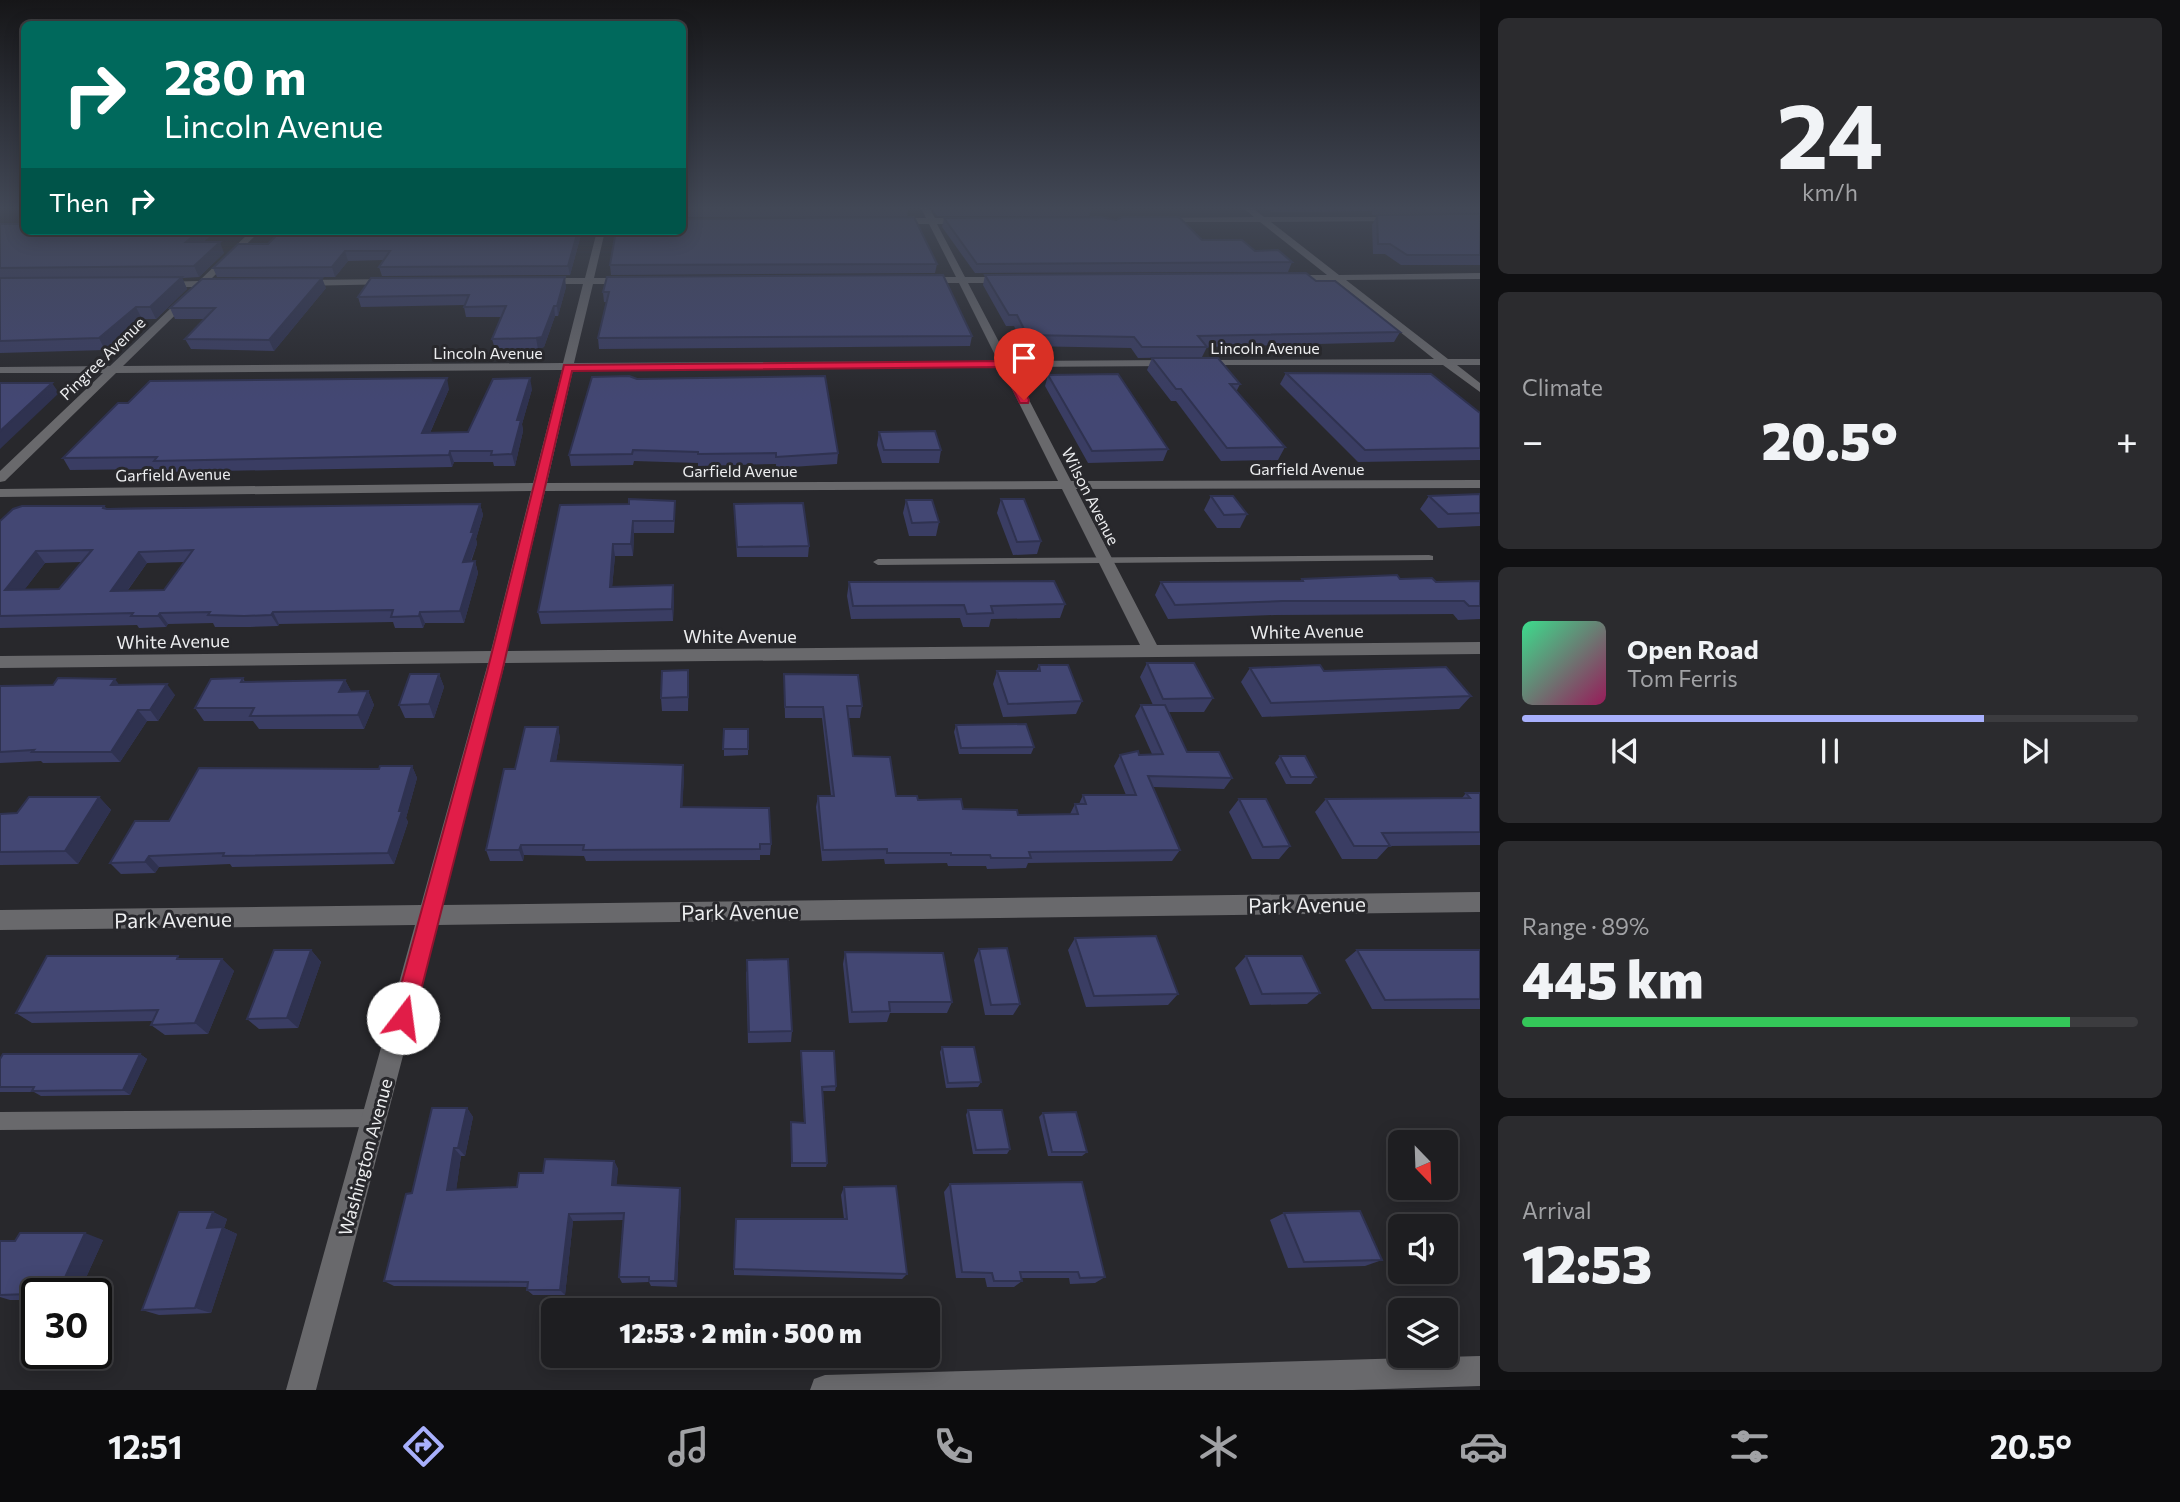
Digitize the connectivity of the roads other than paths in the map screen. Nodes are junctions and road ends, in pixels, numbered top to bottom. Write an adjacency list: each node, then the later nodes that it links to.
1 (215, 271): 17 (street, Pingree Avenue)
2 (592, 271): 12 (street, Washington Avenue)
3 (957, 271): 9 (street, Wilson Avenue)
4 (1329, 271): 7 (street)
5 (1480, 276): 7 (street)
6 (1280, 278): 7 (street)
7 (1338, 278): 19 (street)
8 (904, 280): 9 (street)
9 (962, 280): 10 (street); 21 (street, Wilson Avenue)
10 (1018, 280)
11 (531, 281): 12 (street)
12 (590, 281): 13 (street); 22 (street, Washington Avenue)
13 (646, 281)
14 (407, 282): 15 (street)
15 (284, 283)
16 (148, 284): 17 (street)
17 (201, 284): 18 (street); 24 (street, Pingree Avenue)
18 (229, 284)
19 (1446, 362): 20 (street, Lincoln Avenue); 21 (street, Lincoln Avenue); 25 (street)
20 (1480, 362)
21 (1005, 364): 22 (street, Lincoln Avenue); 28 (street, Wilson Avenue)
22 (568, 368): 24 (street, Lincoln Avenue); 29 (street, Washington Avenue)
23 (0, 370): 24 (street, Lincoln Avenue)
24 (113, 370): 26 (street, Pingree Avenue)
25 (1480, 388)
26 (0, 478)
27 (1480, 484): 28 (street, Garfield Avenue)
28 (1067, 487): 29 (street, Garfield Avenue); 32 (street, Wilson Avenue)
29 (538, 488): 30 (street, Garfield Avenue); 36 (street, Washington Avenue)
30 (0, 493)
31 (1429, 558): 32 (lane)
32 (1106, 560): 33 (lane); 35 (street, Wilson Avenue)
33 (878, 562)
34 (1480, 648): 35 (street, White Avenue)
35 (1152, 652): 36 (street, White Avenue)
36 (497, 657): 37 (street, White Avenue); 39 (street, Washington Avenue)
37 (0, 662)
38 (1480, 902): 39 (street, Park Avenue)
39 (430, 915): 40 (street, Park Avenue); 41 (street, Washington Avenue)
40 (0, 920)
41 (376, 1118): 42 (lane); 44 (street, Washington Avenue)
42 (0, 1121)
43 (1480, 1371): 45 (street)
44 (301, 1390)
45 (825, 1390)

